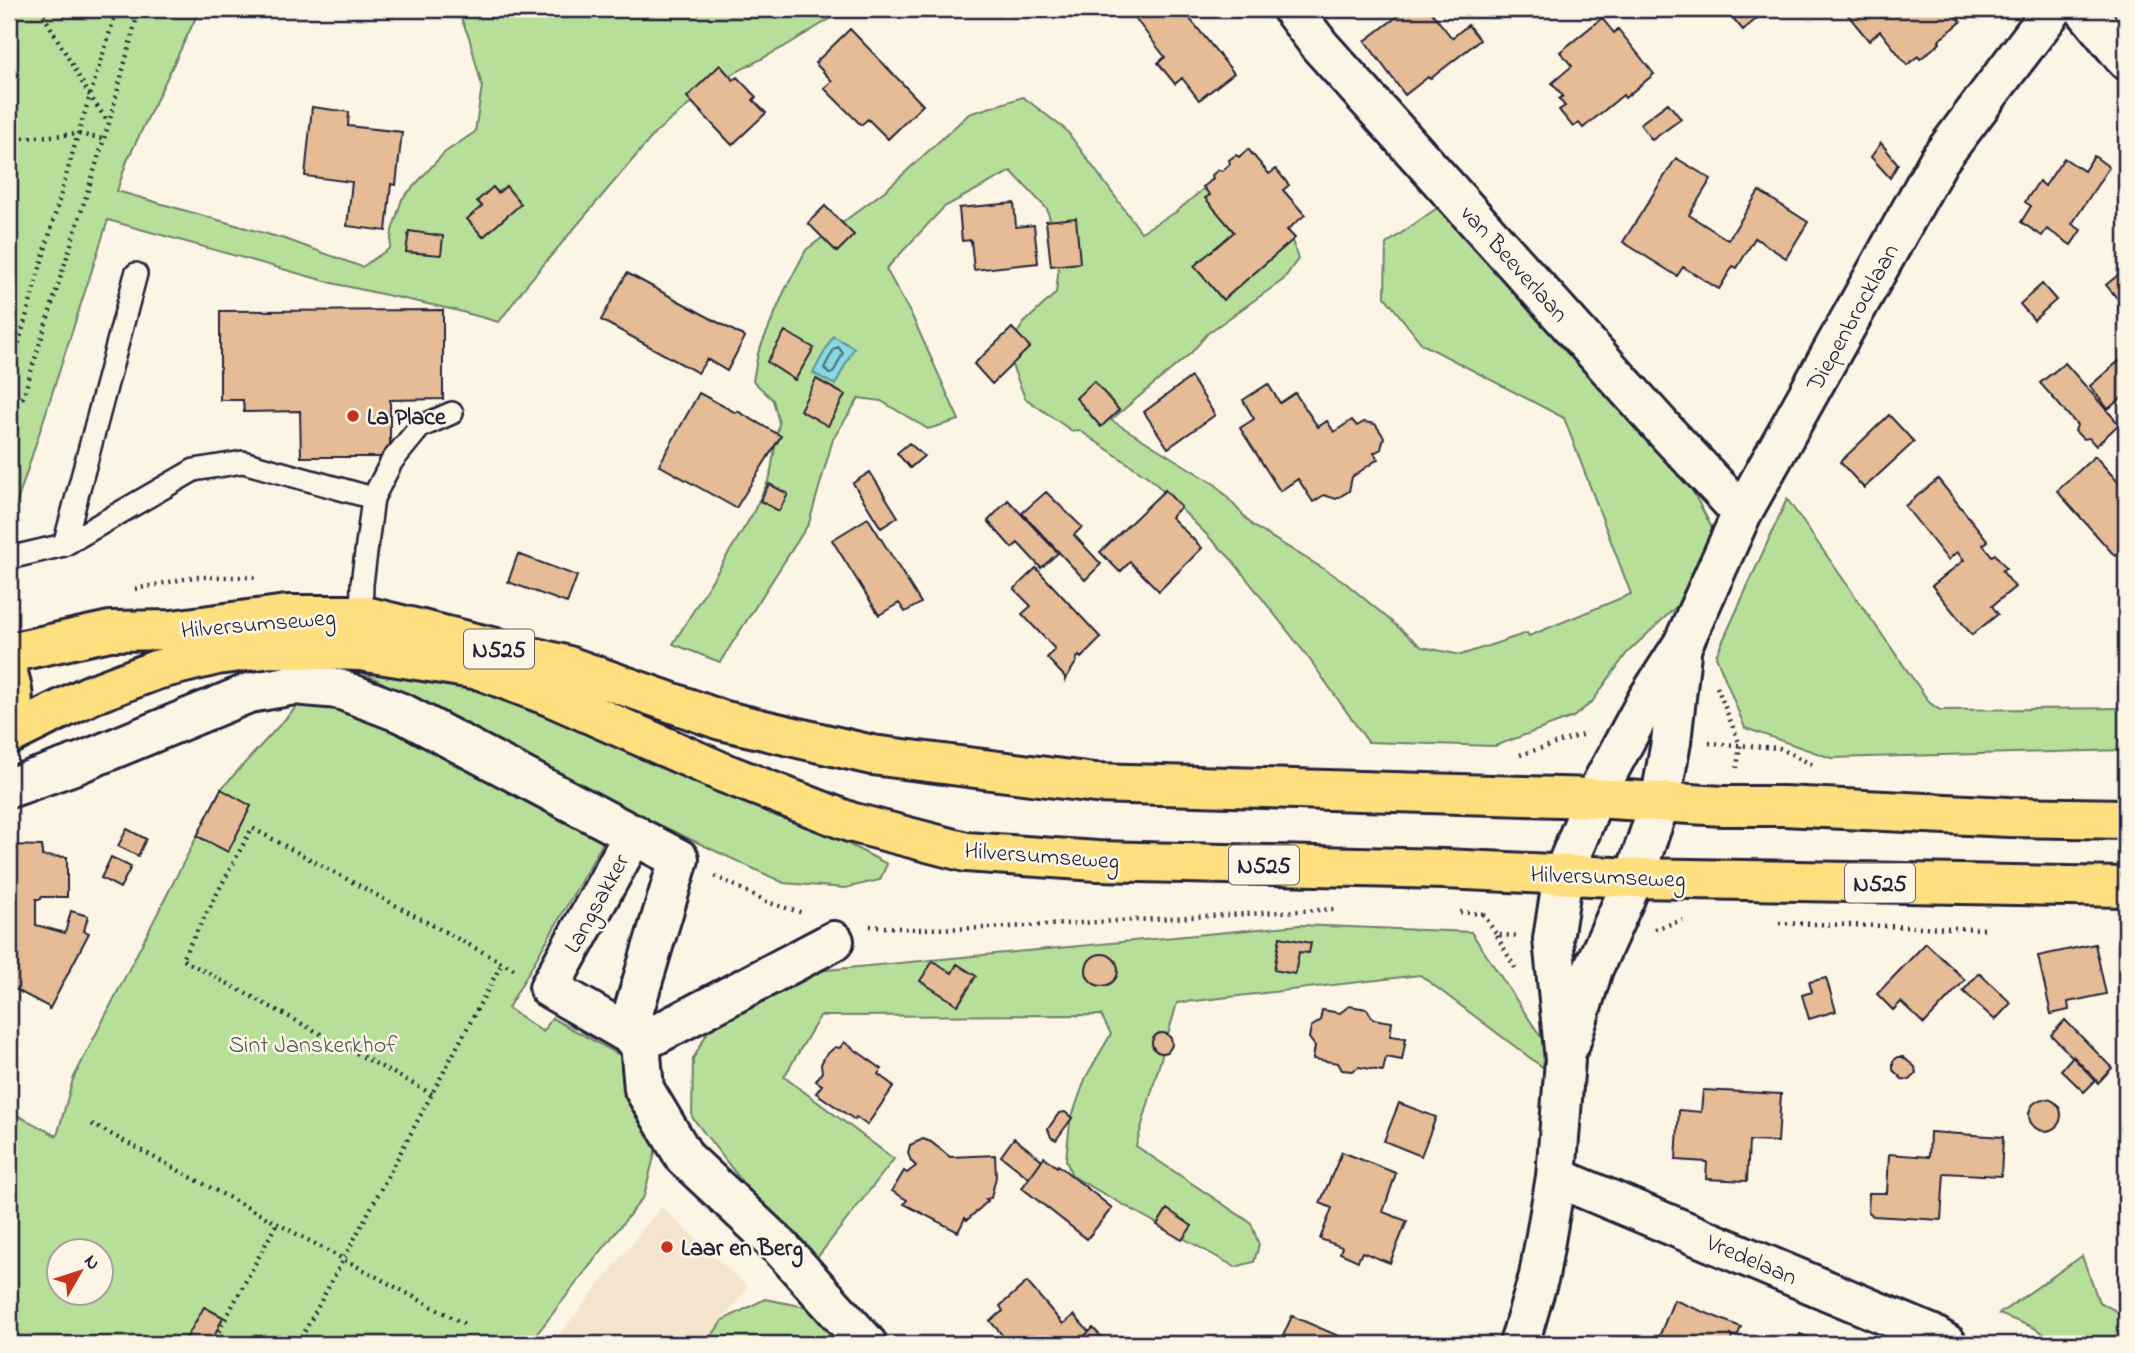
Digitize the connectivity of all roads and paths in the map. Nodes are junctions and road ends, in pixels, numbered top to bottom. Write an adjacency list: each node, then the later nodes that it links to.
1 (40, 9): 8 (path)
2 (117, 9): 8 (path)
3 (139, 9): 9 (path)
4 (1292, 9): 18 (street, van Beeverlaan)
5 (2053, 9): 18 (street, Diepenbrocklaan)
6 (2084, 9): 7 (street)
7 (2126, 60)
8 (90, 96): 9 (path); 10 (path)
9 (108, 123): 12 (path)
10 (78, 134): 11 (path); 12 (path); 14 (path)
11 (9, 139)
12 (103, 139): 15 (path)
13 (136, 274): 19 (lane)
14 (9, 377)
15 (9, 404)
16 (452, 412): 17 (lane)
17 (373, 498): 19 (lane); 23 (lane)
18 (1742, 513): 24 (street, Diepenbrocklaan)
19 (64, 545): 20 (lane)
20 (9, 558)
21 (194, 577): 22 (path, Hilversumseweg)
22 (262, 577)
23 (360, 633): 25 (main road, Hilversumseweg / N525); 28 (main road, Hilversumseweg / N525); 34 (main road, Hilversumseweg / N525); 39 (main road, Hilversumseweg / N525)
24 (1683, 644): 29 (street, Diepenbrocklaan); 30 (street, Diepenbrocklaan)
25 (9, 653)
26 (9, 677): 27 (main road)
27 (9, 716)
28 (9, 735)
29 (1625, 740): 31 (path); 34 (street, Diepenbrocklaan)
30 (1671, 742): 32 (path); 35 (street, Diepenbrocklaan)
31 (1511, 757)
32 (1822, 768)
33 (9, 788): 37 (street)
34 (1594, 798): 35 (main road, Hilversumseweg / N525); 39 (street, Diepenbrocklaan)
35 (1660, 803): 36 (main road, Hilversumseweg / N525); 40 (street)
36 (2126, 819)
37 (634, 834): 38 (street, Langsakker); 53 (street, Langsakker)
38 (679, 859): 44 (path); 53 (street)
39 (1563, 874): 40 (main road, Hilversumseweg / N525); 54 (street)
40 (1634, 878): 41 (main road, Hilversumseweg / N525); 54 (street)
41 (2126, 887)
42 (1348, 908): 50 (path)
43 (1456, 912): 45 (path)
44 (806, 914)
45 (1483, 914)
46 (1682, 920): 47 (path)
47 (1695, 921)
48 (1779, 923): 49 (path)
49 (1988, 929)
50 (850, 933): 53 (street)
51 (502, 963): 52 (path); 55 (path); 55 (path)
52 (514, 969)
53 (634, 1038): 63 (street)
54 (1565, 1060): 57 (street)
55 (432, 1094): 59 (path)
56 (92, 1124): 58 (path)
57 (1556, 1177): 64 (street); 65 (street, Vredelaan)
58 (277, 1223): 59 (path); 61 (path)
59 (344, 1259): 60 (path); 62 (path)
60 (468, 1326)
61 (212, 1344)
62 (298, 1344)
63 (867, 1344)
64 (1519, 1344)
65 (1947, 1344)

